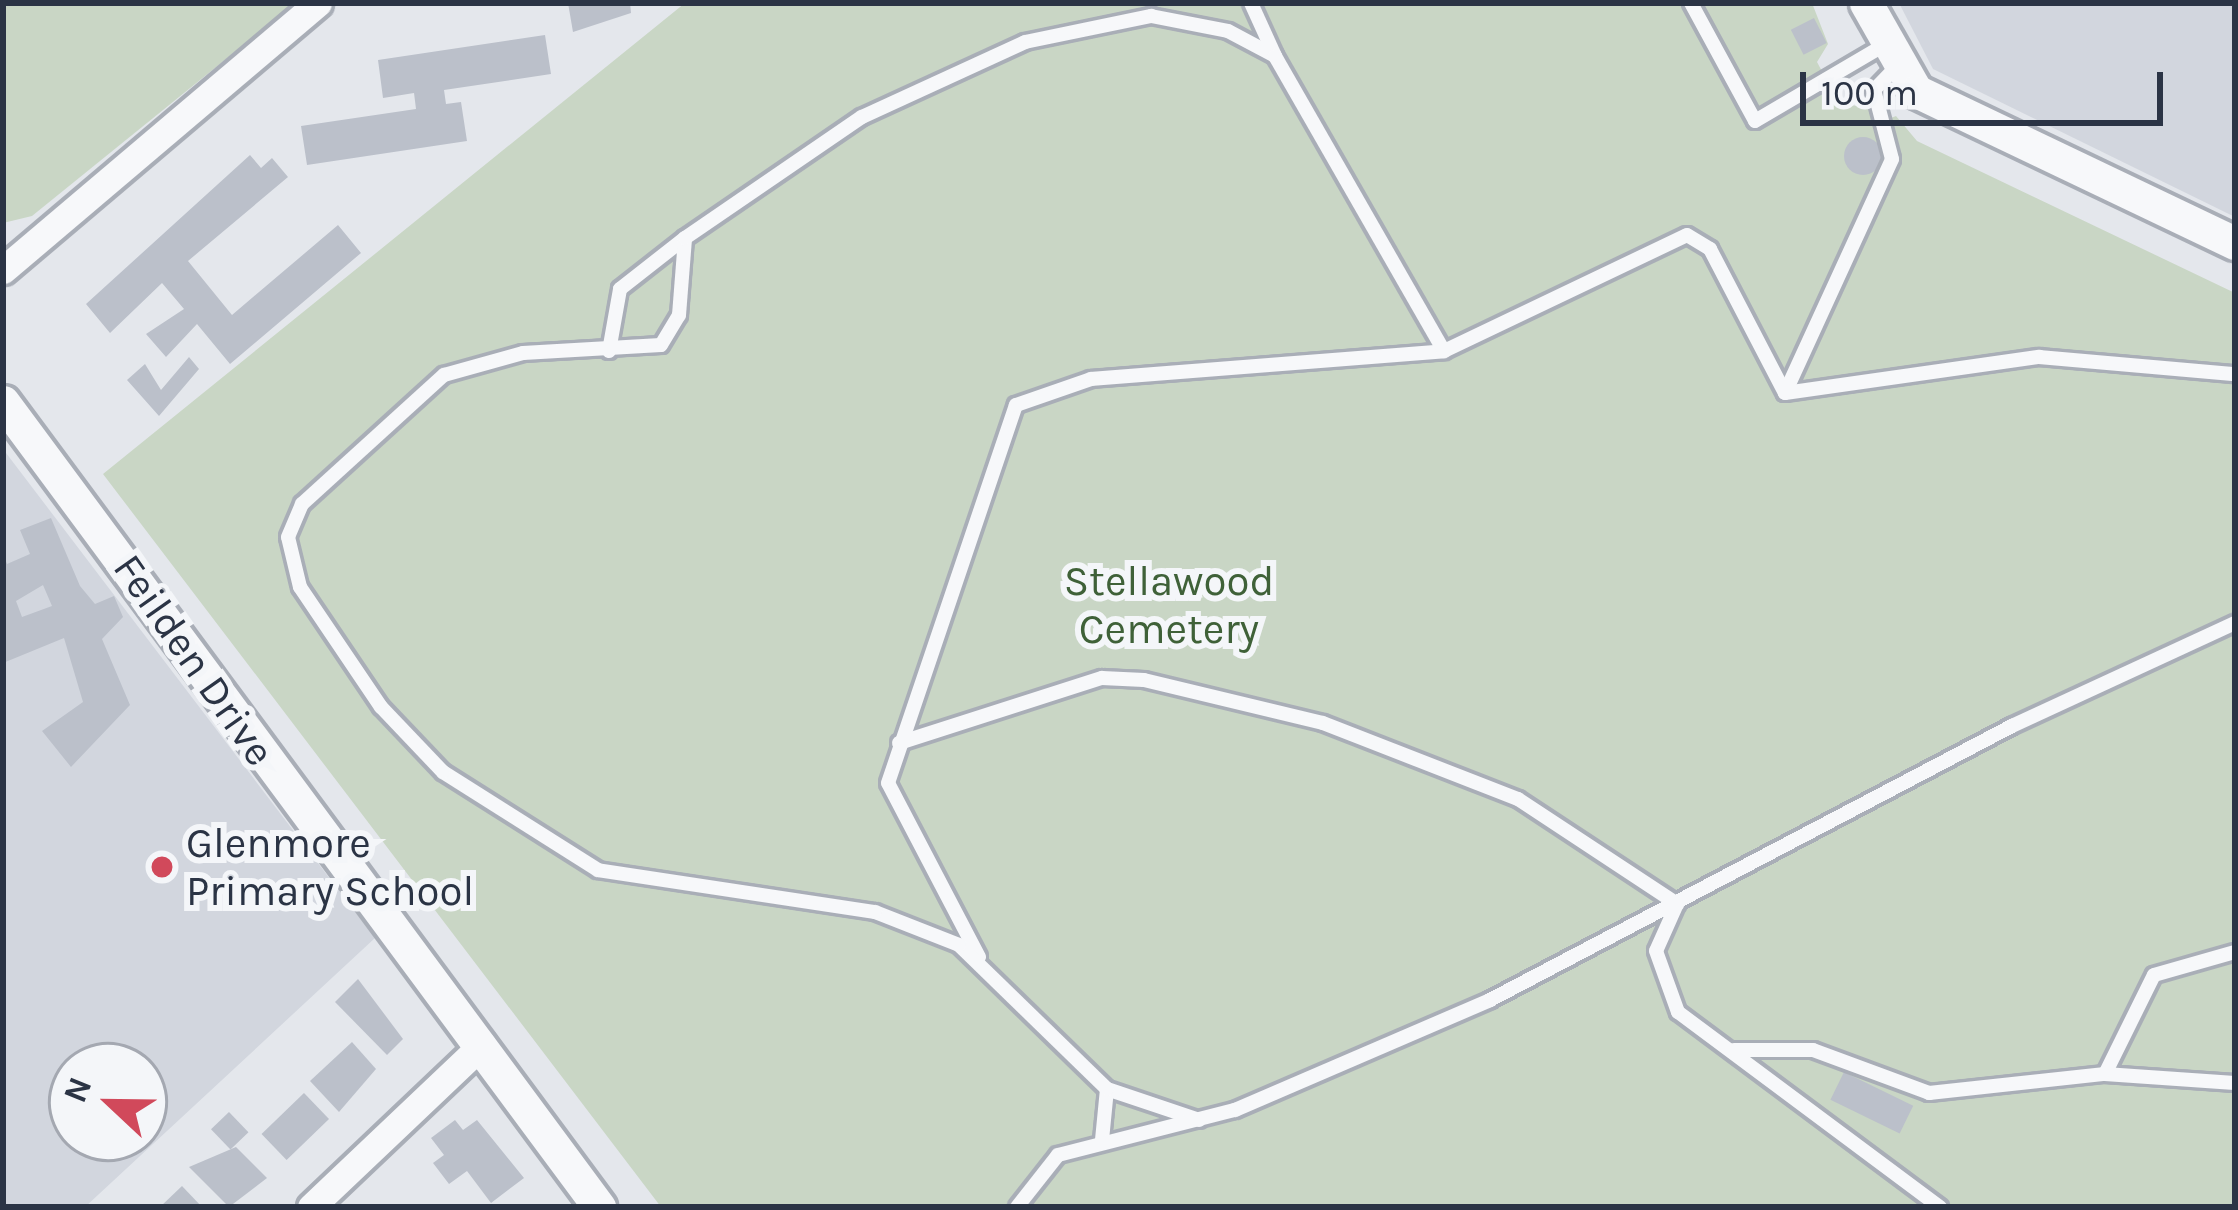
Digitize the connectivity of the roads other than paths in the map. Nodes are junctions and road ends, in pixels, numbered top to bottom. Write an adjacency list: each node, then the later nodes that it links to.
1 (318, 3): 9 (street)
2 (1251, 3): 6 (lane)
3 (1691, 3): 5 (lane)
4 (1866, 3): 5 (street)
5 (1892, 55): 8 (street); 13 (lane)
6 (1275, 56): 7 (lane); 11 (lane)
7 (685, 238): 10 (lane); 10 (lane)
8 (2235, 243)
9 (3, 270)
10 (609, 350): 19 (lane)
11 (1444, 351): 13 (lane); 16 (lane)
12 (2235, 374): 13 (lane)
13 (1785, 393)
14 (3, 402): 20 (street, Feilden Drive)
15 (2235, 623): 17 (lane)
16 (899, 743): 17 (lane); 19 (lane)
17 (1677, 904): 21 (lane); 25 (lane)
18 (2235, 952): 22 (lane)
19 (981, 959): 24 (lane)
20 (482, 1045): 27 (street); 28 (street, Feilden Drive)
21 (1734, 1050): 22 (lane); 30 (lane)
22 (2105, 1074): 23 (lane)
23 (2235, 1083)
24 (1107, 1090): 25 (lane); 26 (lane)
25 (1201, 1120): 26 (lane)
26 (1102, 1140): 29 (lane)
27 (311, 1207)
28 (599, 1207)
29 (1017, 1207)
30 (1940, 1207)

